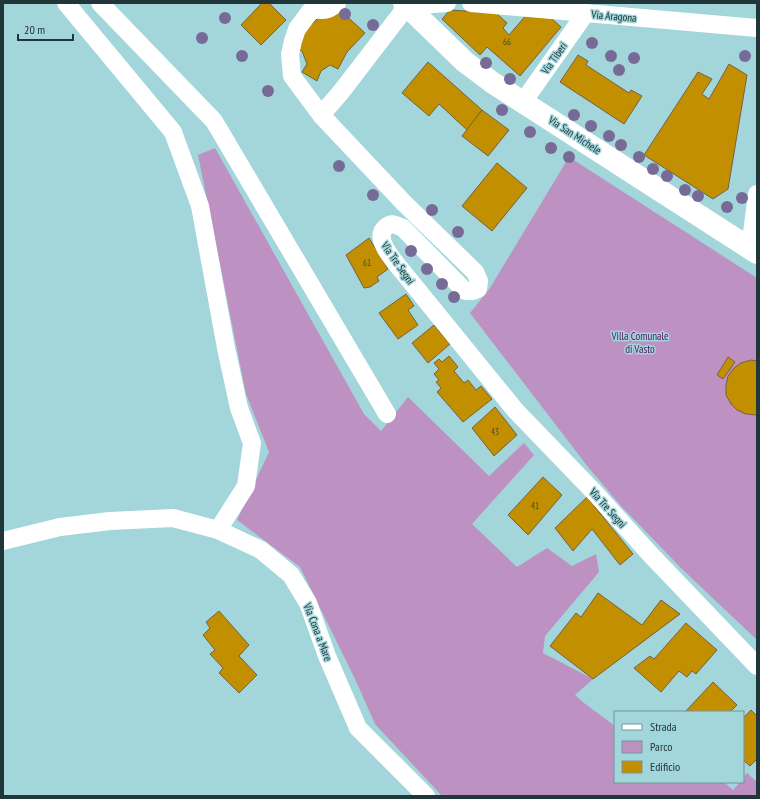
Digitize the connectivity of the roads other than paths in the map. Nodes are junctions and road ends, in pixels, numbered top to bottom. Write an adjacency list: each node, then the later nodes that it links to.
1 (66, 3): 14 (street)
2 (100, 3): 13 (street)
3 (337, 3): 10 (street)
4 (447, 3): 6 (street)
5 (471, 3): 7 (street, Via Aragona)
6 (406, 4): 9 (street, Via San Michele); 10 (street)
7 (584, 14): 8 (street, Via Aragona); 9 (street, Via Tiberi)
8 (757, 28)
9 (523, 102): 12 (street, Via San Michele)
10 (321, 115): 16 (street, Via Tre Segni)
11 (757, 194): 12 (street)
12 (754, 250)
13 (387, 414)
14 (218, 530): 15 (street, Via Cona a Mare); 17 (street, Via Cona a Mare)
15 (3, 541)
16 (757, 666)
17 (426, 796)

